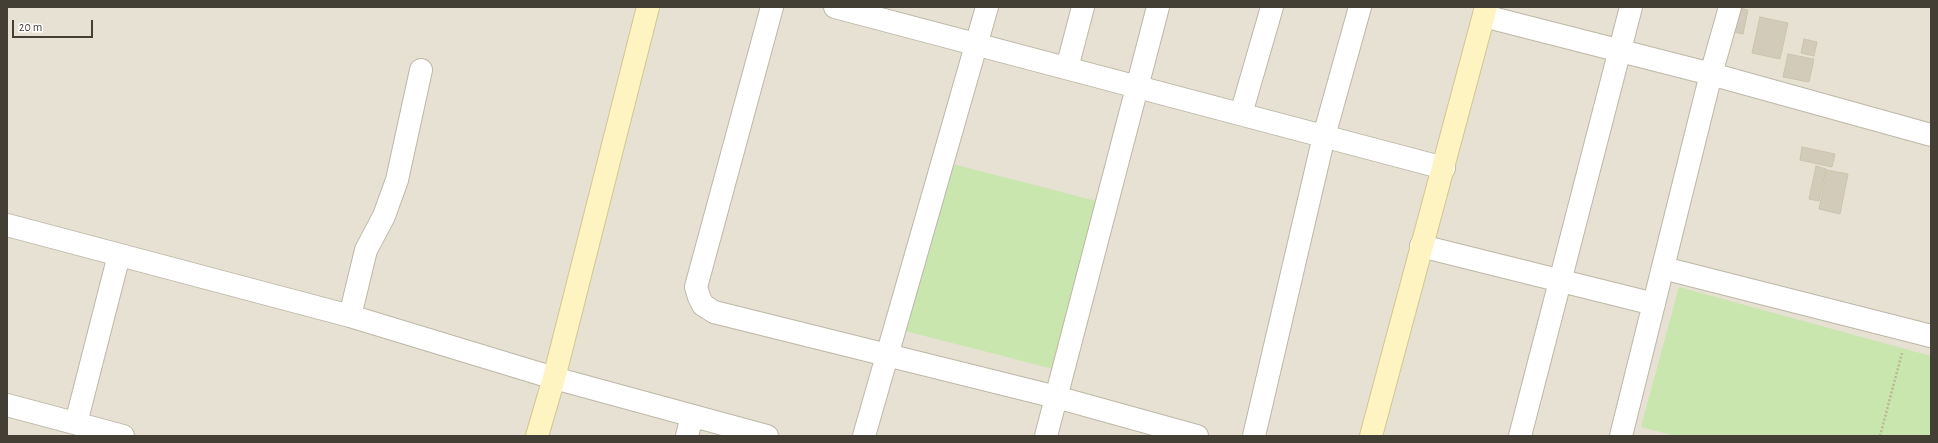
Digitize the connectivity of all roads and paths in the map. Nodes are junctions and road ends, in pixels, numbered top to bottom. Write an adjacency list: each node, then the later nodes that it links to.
1 (648, 7): 33 (street)
2 (772, 7): 32 (street)
3 (835, 7): 12 (street)
4 (987, 7): 13 (street)
5 (1083, 7): 15 (street)
6 (1158, 7): 18 (street)
7 (1272, 7): 19 (street)
8 (1360, 7): 21 (street)
9 (1631, 7): 14 (street)
10 (1730, 7): 17 (street)
11 (1485, 12): 14 (street); 22 (street)
12 (906, 16): 13 (street)
13 (977, 44): 15 (street); 32 (street)
14 (1619, 50): 17 (street); 27 (street)
15 (1067, 68): 18 (street)
16 (421, 70): 29 (street)
17 (1711, 74): 20 (street); 26 (street)
18 (1137, 87): 19 (street); 34 (street)
19 (1241, 114): 21 (street)
20 (1931, 135)
21 (1324, 136): 22 (street); 44 (street)
22 (1444, 168): 24 (street)
23 (7, 225): 25 (street)
24 (1421, 246): 27 (street); 45 (street)
25 (119, 255): 29 (street); 36 (street)
26 (1663, 268): 28 (street); 30 (street)
27 (1561, 280): 28 (street); 46 (street)
28 (1654, 304): 47 (street)
29 (350, 316): 33 (street)
30 (1908, 330): 31 (street); 48 (path)
31 (1931, 336)
32 (888, 354): 34 (street); 41 (street)
33 (554, 378): 37 (street); 39 (street)
34 (1056, 397): 42 (street); 43 (street)
35 (7, 405): 36 (street)
36 (76, 423): 38 (street)
37 (689, 426): 40 (street)
38 (123, 436)
39 (537, 436)
40 (767, 436)
41 (864, 436)
42 (1046, 436)
43 (1197, 436)
44 (1254, 436)
45 (1371, 436)
46 (1520, 436)
47 (1621, 436)
48 (1880, 436)

